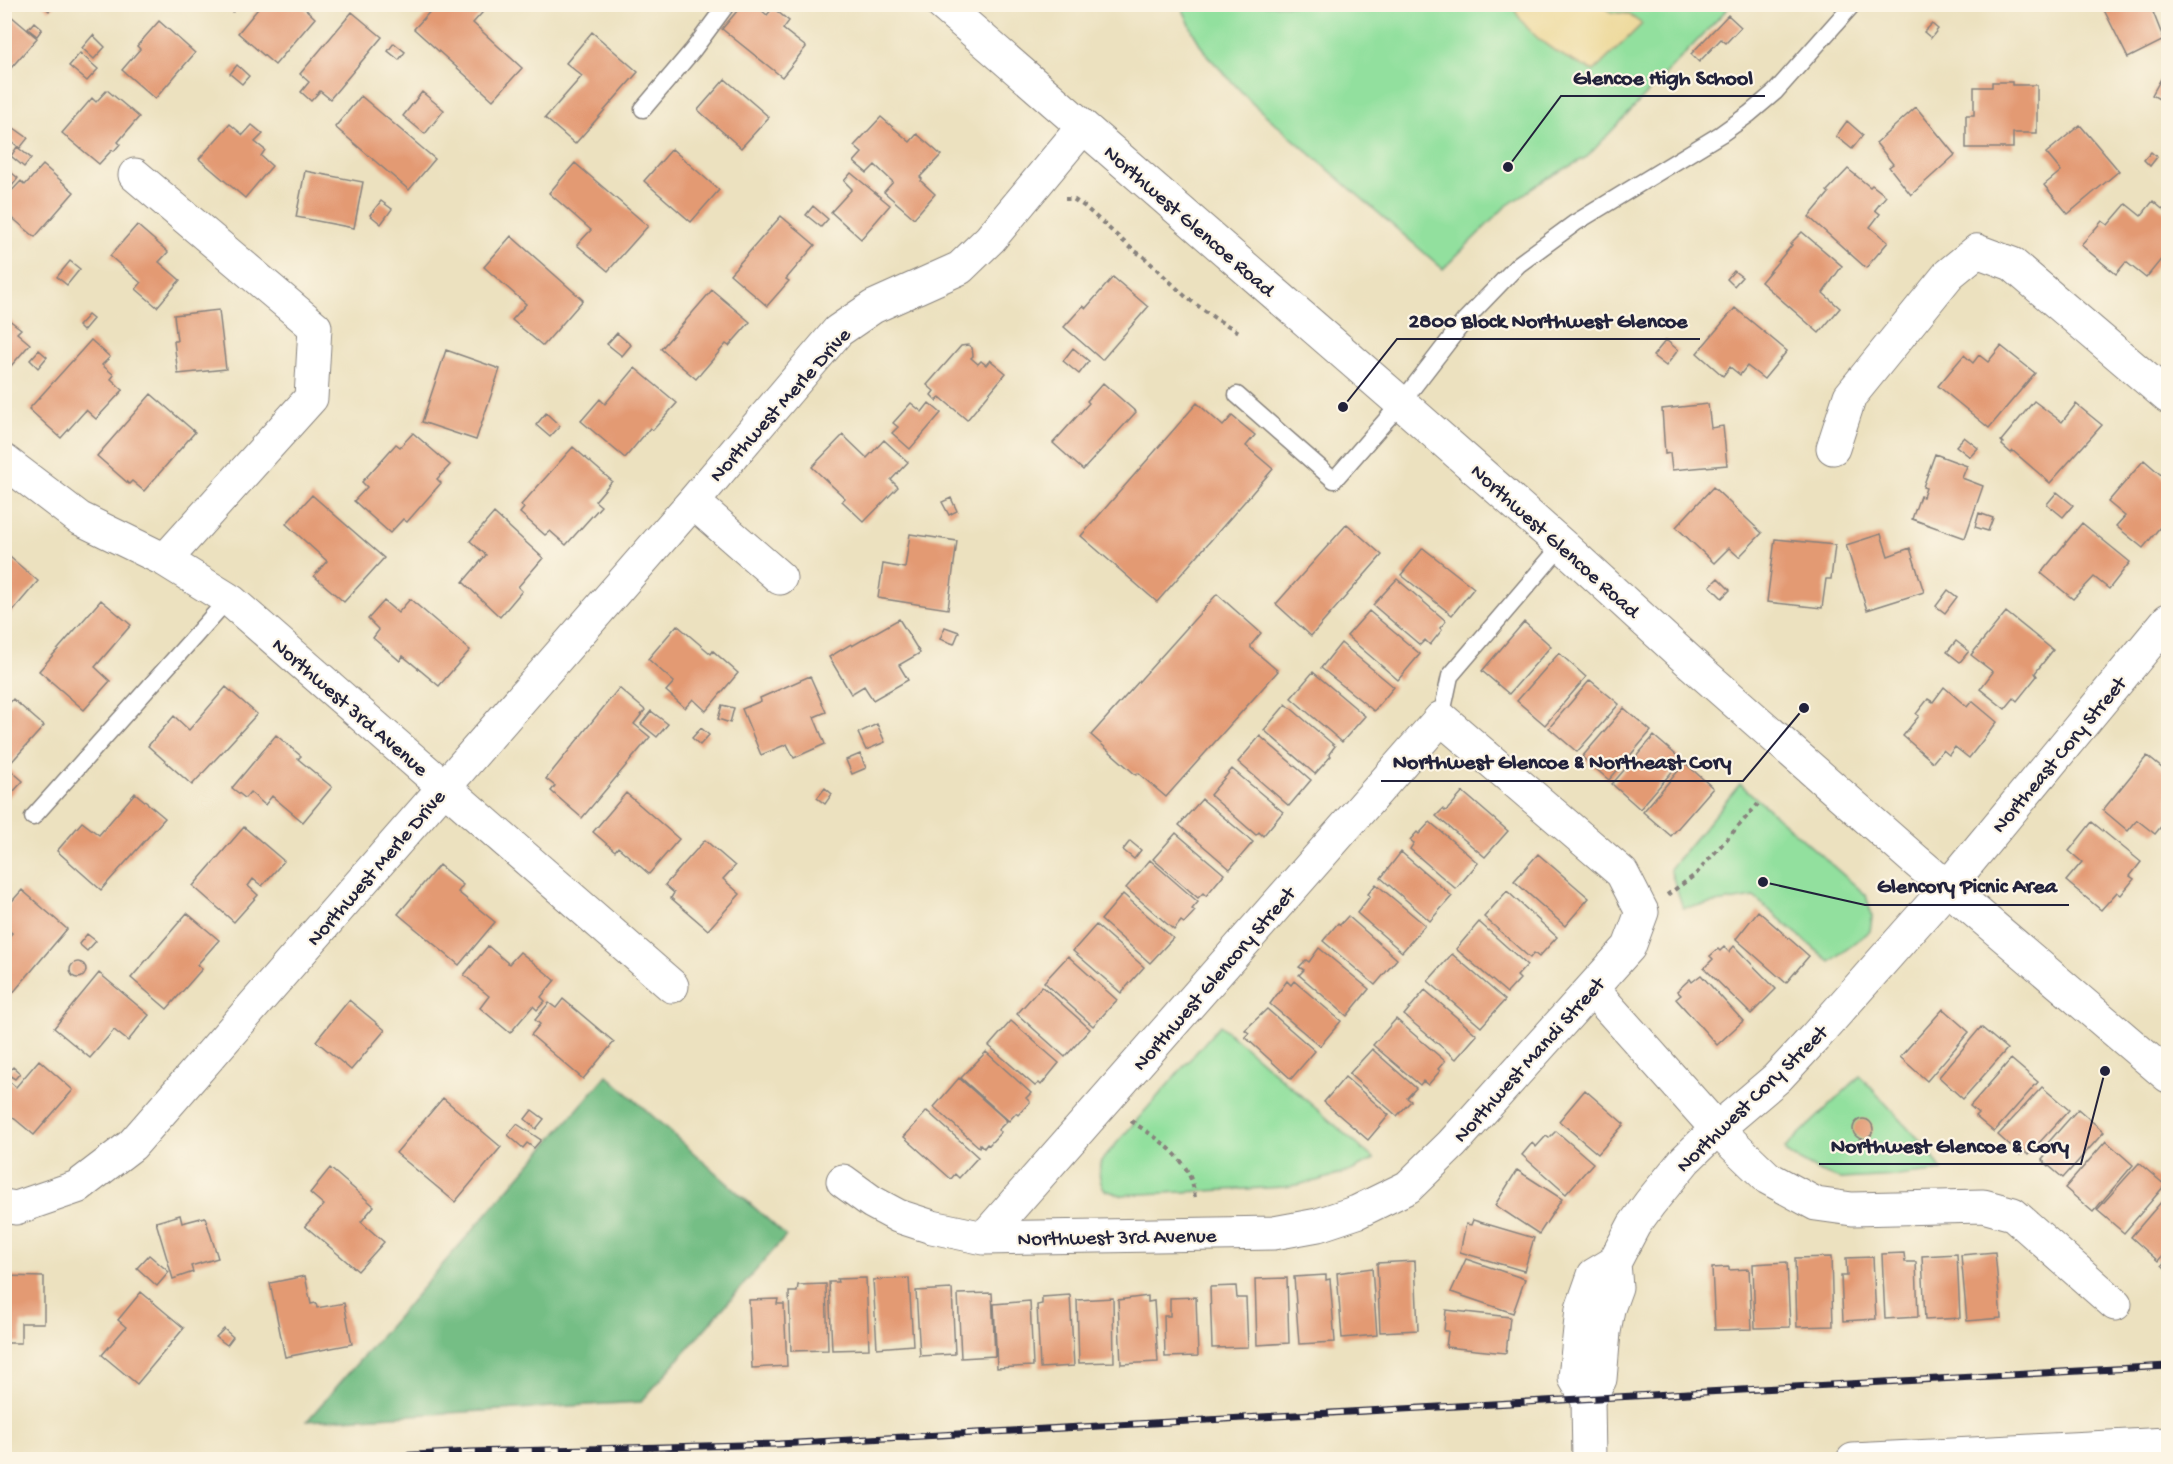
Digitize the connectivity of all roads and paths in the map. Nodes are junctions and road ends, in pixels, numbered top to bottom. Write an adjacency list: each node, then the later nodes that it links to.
1 (727, 4): 6 (lane)
2 (942, 4): 7 (street, Northwest Glencoe Road)
3 (1052, 4): 5 (path)
4 (1853, 4): 13 (lane)
5 (1057, 9)
6 (644, 109)
7 (1083, 128): 13 (street, Northwest Glencoe Road); 16 (street, Northwest Merle Drive)
8 (135, 175): 18 (street)
9 (1060, 200): 10 (path)
10 (1241, 333)
11 (1237, 395): 13 (lane)
12 (2169, 397): 14 (street)
13 (1401, 403): 17 (street, Northwest Glencoe Road)
14 (1833, 448)
15 (4, 461): 18 (street, Northwest 3rd Avenue)
16 (693, 502): 19 (street, Northwest Merle Drive); 23 (street, Northwest Merle Drive)
17 (1562, 545): 22 (lane); 26 (street, Northwest Glencoe Road)
18 (165, 560): 20 (street, Northwest 3rd Avenue)
19 (780, 578)
20 (228, 599): 23 (street, Northwest 3rd Avenue); 25 (lane)
21 (2169, 620): 26 (street, Northeast Cory Street)
22 (1441, 718): 27 (street); 37 (street, Northwest Glencory Street)
23 (444, 788): 28 (street, Northwest 3rd Avenue); 36 (street, Northwest Merle Drive)
24 (1758, 804): 27 (path)
25 (33, 817)
26 (1947, 888): 30 (street, Northwest Glencoe Road); 32 (street, Northwest Cory Street)
27 (1653, 905): 29 (street, Northwest Mandi Street)
28 (672, 986)
29 (1593, 988): 32 (street); 34 (street, Northwest Mandi Street)
30 (2169, 1076)
31 (1130, 1120): 35 (path)
32 (1717, 1129): 38 (street); 40 (street, Northwest Cory Street)
33 (843, 1181): 37 (street, Northwest 3rd Avenue)
34 (1398, 1192): 37 (street, Northwest 3rd Avenue)
35 (1195, 1200)
36 (19, 1204)
37 (984, 1238)
38 (2115, 1304)
39 (2169, 1444): 41 (street)
40 (1589, 1460)
41 (1853, 1460)

